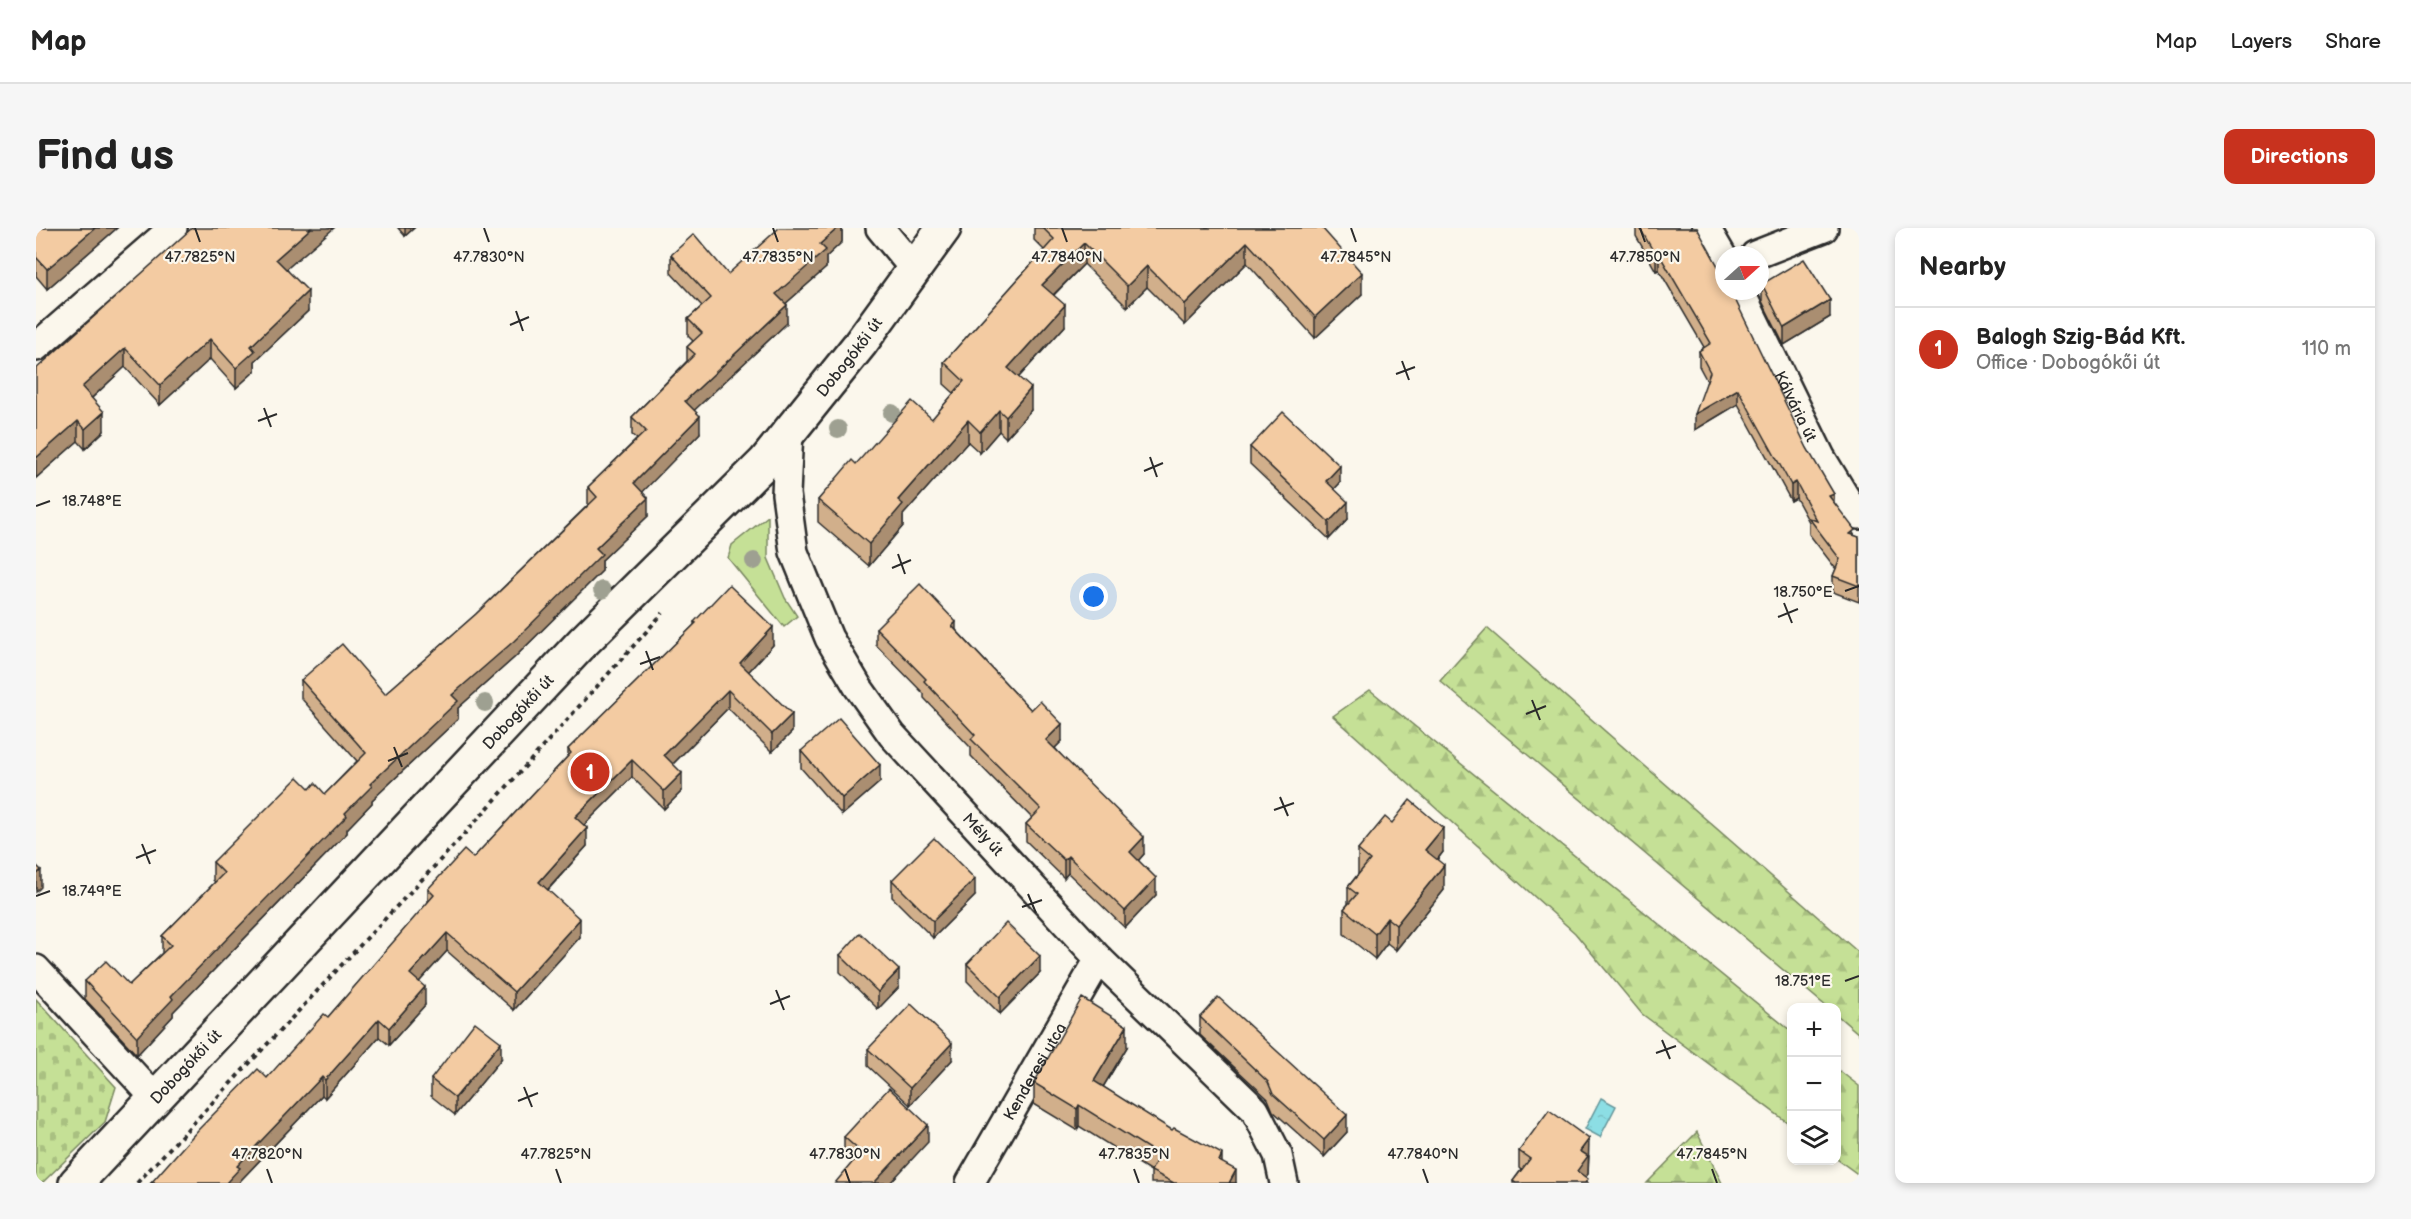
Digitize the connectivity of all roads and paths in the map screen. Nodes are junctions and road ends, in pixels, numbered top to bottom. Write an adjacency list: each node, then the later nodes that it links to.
1 (173, 228): 10 (street)
2 (880, 228): 8 (street)
3 (944, 228): 8 (main road, Dobogókői út)
4 (1706, 228): 6 (street)
5 (1824, 228): 7 (street)
6 (1716, 246)
7 (1769, 250)
8 (914, 270): 11 (main road, Dobogókői út)
9 (1744, 300): 12 (street, Kálvária út)
10 (36, 347)
11 (789, 430): 14 (street, Mély út); 16 (main road, Dobogókői út)
12 (1859, 515)
13 (664, 612): 18 (path)
14 (1099, 959): 19 (street, Kenderesi utca); 20 (street, Mély út)
15 (36, 969): 16 (street)
16 (155, 1098): 17 (main road, Dobogókői út)
17 (76, 1183)
18 (137, 1183)
19 (970, 1183)
20 (1284, 1183)

